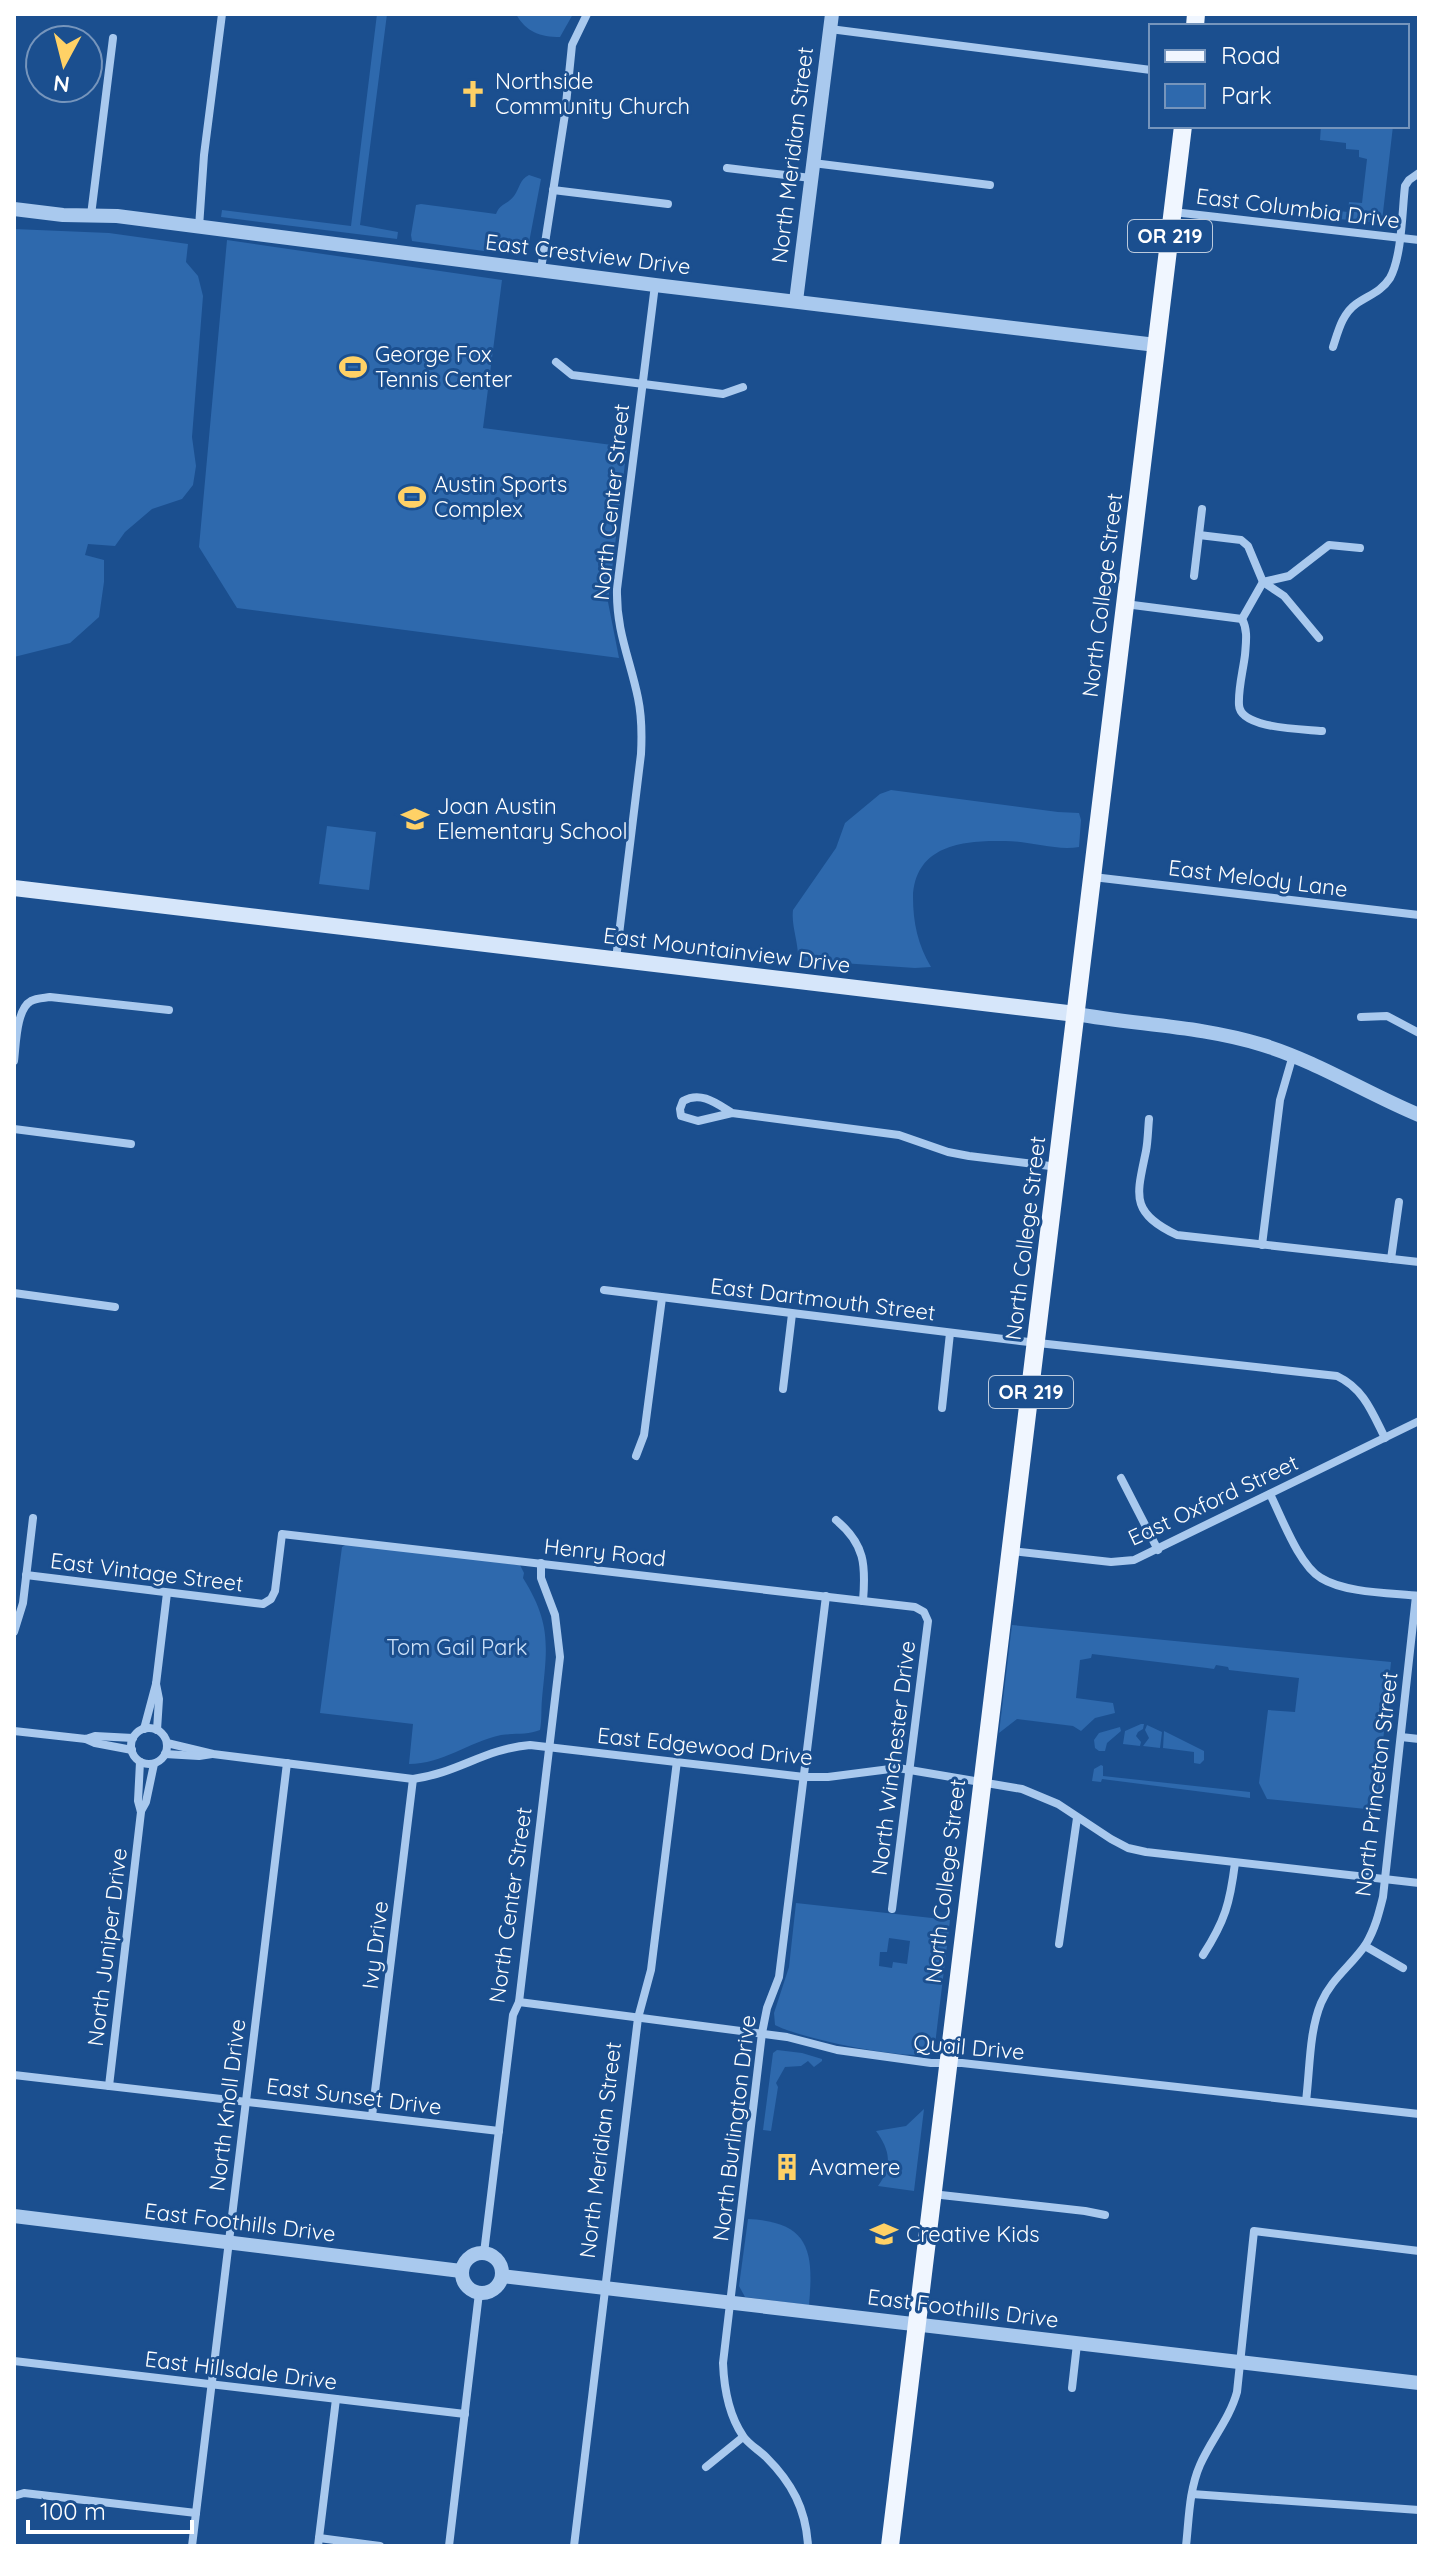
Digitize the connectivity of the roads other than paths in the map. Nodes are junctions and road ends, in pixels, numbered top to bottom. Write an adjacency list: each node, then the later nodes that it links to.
1 (222, 14): 16 (street)
2 (587, 14): 11 (street)
3 (831, 21): 5 (street); 8 (street, North Meridian Street)
4 (113, 38): 15 (street)
5 (1149, 70)
6 (1183, 128): 14 (main road, North College Street / OR 219)
7 (727, 168): 8 (street)
8 (812, 170): 10 (street); 21 (street, North Meridian Street)
9 (1419, 173): 17 (street)
10 (990, 185)
11 (553, 190): 12 (street); 19 (street)
12 (668, 204)
13 (14, 209): 15 (street, East Crestview Drive)
14 (1173, 212): 17 (street, East Columbia Drive); 22 (main road, North College Street / OR 219)
15 (91, 215): 16 (street, East Crestview Drive)
16 (199, 227): 19 (street, East Crestview Drive)
17 (1399, 238): 18 (street, East Columbia Drive); 23 (street)
18 (1419, 240)
19 (541, 269): 20 (street, East Crestview Drive)
20 (655, 285): 21 (street, East Crestview Drive); 25 (street, North Center Street)
21 (796, 301): 22 (street, East Crestview Drive)
22 (1156, 345): 32 (main road, North College Street / OR 219)
23 (1333, 347)
24 (556, 362): 25 (street)
25 (642, 384): 26 (street); 39 (street, North Center Street)
26 (743, 387)
27 (1202, 509): 28 (street)
28 (1199, 535): 30 (street); 31 (street)
29 (1360, 548): 31 (street)
30 (1194, 576)
31 (1263, 582): 33 (street); 34 (street)
32 (1125, 604): 33 (street); 36 (main road, North College Street / OR 219)
33 (1242, 619): 35 (street)
34 (1319, 638)
35 (1322, 731)
36 (1093, 877): 38 (street, East Melody Lane); 41 (main road, North College Street / OR 219)
37 (14, 888): 39 (main road, East Mountainview Drive)
38 (1419, 915)
39 (616, 959): 41 (main road, East Mountainview Drive)
40 (169, 1010): 45 (street)
41 (1076, 1014): 44 (street, East Mountainview Drive); 51 (main road, North College Street / OR 219)
42 (1361, 1017): 43 (street)
43 (1419, 1033)
44 (1293, 1055): 47 (street, East Mountainview Drive); 53 (street)
45 (14, 1061)
46 (732, 1113): 46 (street); 51 (street)
47 (1419, 1115)
48 (1149, 1119): 53 (street)
49 (14, 1129): 50 (street)
50 (131, 1144)
51 (1058, 1167): 62 (main road, North College Street / OR 219)
52 (1399, 1202): 54 (street)
53 (1262, 1245): 54 (street)
54 (1391, 1259): 55 (street)
55 (1419, 1262)
56 (604, 1290): 58 (street, East Dartmouth Street)
57 (14, 1293): 59 (street)
58 (662, 1298): 60 (street, East Dartmouth Street); 67 (street)
59 (115, 1307)
60 (792, 1314): 61 (street, East Dartmouth Street); 63 (street)
61 (950, 1333): 62 (street, East Dartmouth Street); 64 (street)
62 (1037, 1343): 66 (street, East Dartmouth Street); 73 (main road, North College Street / OR 219)
63 (783, 1389)
64 (942, 1408)
65 (1419, 1421): 66 (street, East Oxford Street)
66 (1385, 1438): 69 (street, East Oxford Street)
67 (636, 1456)
68 (1121, 1478): 72 (street)
69 (1270, 1494): 72 (street, East Oxford Street); 78 (street)
70 (33, 1518): 75 (street)
71 (836, 1520): 79 (street)
72 (1158, 1550): 73 (street, East Oxford Street)
73 (1012, 1551): 103 (main road, North College Street / OR 219)
74 (541, 1563): 77 (street, Henry Road); 80 (street, Henry Road); 92 (street, North Center Street)
75 (26, 1575): 76 (street, East Vintage Street); 82 (street)
76 (167, 1593): 80 (street, East Vintage Street); 83 (street)
77 (826, 1596): 79 (street, Henry Road); 101 (street, North Burlington Drive)
78 (1418, 1596): 87 (street, North Princeton Street)
79 (863, 1601): 81 (street, Henry Road)
80 (263, 1604)
81 (924, 1612): 100 (street, North Winchester Drive)
82 (14, 1632)
83 (156, 1684): 84 (street); 85 (street)
84 (144, 1729): 85 (street); 88 (street)
85 (157, 1730): 91 (street)
86 (14, 1731): 89 (street)
87 (1401, 1737): 90 (street); 107 (street, North Princeton Street)
88 (133, 1738): 89 (street); 93 (street)
89 (86, 1739): 93 (street)
90 (1419, 1739)
91 (167, 1743): 94 (street); 95 (street, East Edgewood Drive)
92 (549, 1746): 96 (street, East Edgewood Drive); 102 (street, East Edgewood Drive); 114 (street, North Center Street)
93 (132, 1750): 97 (street)
94 (165, 1754): 95 (street, East Edgewood Drive); 99 (street)
95 (213, 1754): 98 (street, East Edgewood Drive)
96 (677, 1761): 101 (street, East Edgewood Drive); 115 (street, North Meridian Street)
97 (140, 1762): 99 (street); 104 (street, North Juniper Drive)
98 (287, 1763): 102 (street, East Edgewood Drive); 121 (street, North Knoll Drive)
99 (154, 1764): 104 (street, North Juniper Drive)
100 (909, 1770): 101 (street, East Edgewood Drive); 103 (street, East Edgewood Drive); 109 (street, North Winchester Drive)
101 (804, 1777): 116 (street, North Burlington Drive)
102 (413, 1779): 123 (street, Ivy Drive)
103 (981, 1782): 105 (street, East Edgewood Drive); 117 (main road, North College Street / OR 219)
104 (141, 1812): 119 (street, North Juniper Drive)
105 (1077, 1818): 106 (street, East Edgewood Drive); 110 (street)
106 (1235, 1863): 107 (street, East Edgewood Drive); 112 (street)
107 (1385, 1880): 108 (street, East Edgewood Drive); 111 (street, North Princeton Street)
108 (1419, 1883)
109 (892, 1909)
110 (1059, 1944)
111 (1365, 1946): 113 (street); 120 (street, North Princeton Street)
112 (1203, 1955)
113 (1403, 1968)
114 (519, 2002): 115 (street, Quail Drive); 124 (street, North Center Street)
115 (638, 2018): 116 (street, Quail Drive); 133 (street, North Meridian Street)
116 (762, 2033): 117 (street, Quail Drive); 135 (street, North Burlington Drive)
117 (947, 2063): 120 (street, Quail Drive); 125 (main road, North College Street / OR 219)
118 (14, 2075): 119 (street, East Sunset Drive)
119 (109, 2086): 121 (street, East Sunset Drive)
120 (1306, 2101): 122 (street, Quail Drive)
121 (246, 2102): 123 (street, East Sunset Drive); 128 (street, North Knoll Drive)
122 (1419, 2114)
123 (372, 2116): 124 (street, East Sunset Drive)
124 (499, 2131): 130 (street, North Center Street)
125 (932, 2194): 126 (street); 136 (main road, North College Street / OR 219)
126 (1105, 2215)
127 (14, 2216): 128 (street, East Foothills Drive)
128 (229, 2243): 131 (street, East Foothills Drive); 141 (street, North Knoll Drive)
129 (1419, 2251): 139 (street)
130 (484, 2253): 131 (street); 132 (street)
131 (461, 2271): 134 (street)
132 (502, 2276): 133 (street, East Foothills Drive); 134 (street)
133 (606, 2288): 135 (street, East Foothills Drive); 155 (street, North Meridian Street)
134 (479, 2293): 144 (street)
135 (729, 2303): 136 (street, East Foothills Drive); 145 (street, North Burlington Drive)
136 (916, 2325): 137 (street, East Foothills Drive); 157 (main road, North College Street / OR 219)
137 (1077, 2344): 139 (street, East Foothills Drive); 142 (street)
138 (14, 2361): 141 (street, East Hillsdale Drive)
139 (1240, 2362): 140 (street, East Foothills Drive); 147 (street)
140 (1419, 2383)
141 (213, 2384): 143 (street, East Hillsdale Drive); 150 (street, North Knoll Drive)
142 (1072, 2388)
143 (336, 2399): 144 (street, East Hillsdale Drive); 151 (street)
144 (465, 2414): 154 (street)
145 (743, 2437): 146 (street); 156 (street, North Burlington Drive)
146 (706, 2467)
147 (1192, 2494): 149 (street); 158 (street)
148 (14, 2496): 150 (street)
149 (1419, 2510)
150 (196, 2513): 152 (street, North Knoll Drive)
151 (319, 2542): 153 (street)
152 (192, 2546)
153 (380, 2546)
154 (449, 2546)
155 (574, 2546)
156 (808, 2546)
157 (890, 2546)
158 (1186, 2546)

